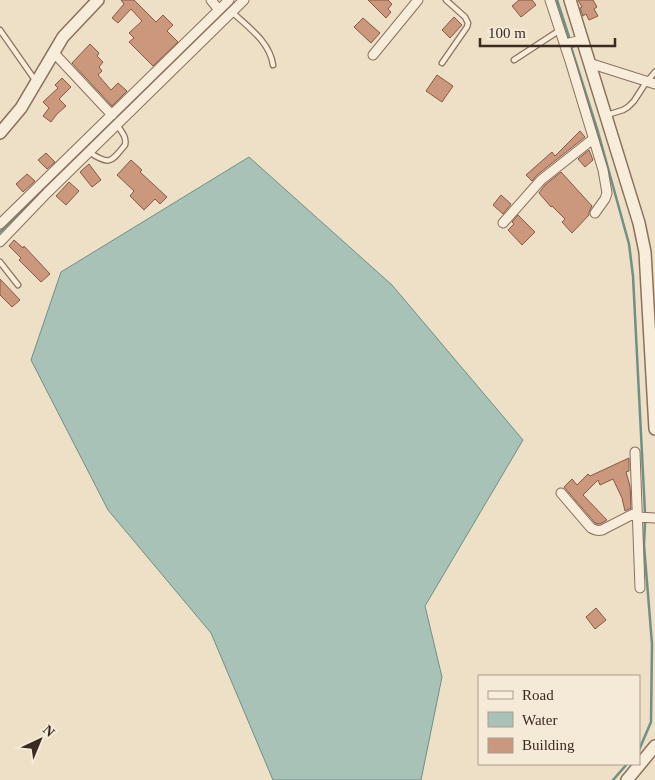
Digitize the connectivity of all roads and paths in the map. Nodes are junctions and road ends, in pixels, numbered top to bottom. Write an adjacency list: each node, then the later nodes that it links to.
1 (98, 0): 15 (street)
2 (211, 0): 9 (street)
3 (229, 0): 9 (street)
4 (244, 0): 10 (street)
5 (418, 0): 16 (street)
6 (446, 0): 19 (lane)
7 (550, 0): 12 (street)
8 (570, 0): 13 (street)
9 (219, 10): 24 (street)
10 (232, 12): 20 (lane); 26 (street)
11 (0, 30): 22 (lane)
12 (560, 30): 14 (street); 17 (lane)
13 (582, 40): 14 (street); 18 (street)
14 (564, 44): 28 (street)
15 (54, 53): 22 (street); 24 (street)
16 (373, 55)
17 (514, 60)
18 (590, 63): 23 (street); 25 (street)
19 (442, 64)
20 (274, 65)
21 (655, 72): 23 (lane)
22 (37, 82): 27 (street)
23 (651, 83): 25 (lane)
24 (110, 116): 26 (street); 32 (street)
25 (606, 116): 36 (street)
26 (117, 125): 29 (street); 29 (lane)
27 (0, 133)
28 (593, 139): 30 (street); 31 (street)
29 (89, 152): 33 (street)
30 (595, 212)
31 (503, 223)
32 (0, 224)
33 (0, 242)
34 (0, 262): 35 (lane)
35 (18, 285)
36 (655, 430)
37 (635, 452): 39 (street)
38 (561, 493): 39 (street)
39 (638, 515): 40 (street); 41 (street)
40 (655, 518)
41 (640, 588)
42 (655, 746): 43 (street)
43 (640, 764)
44 (639, 765): 45 (street)
45 (627, 780)

